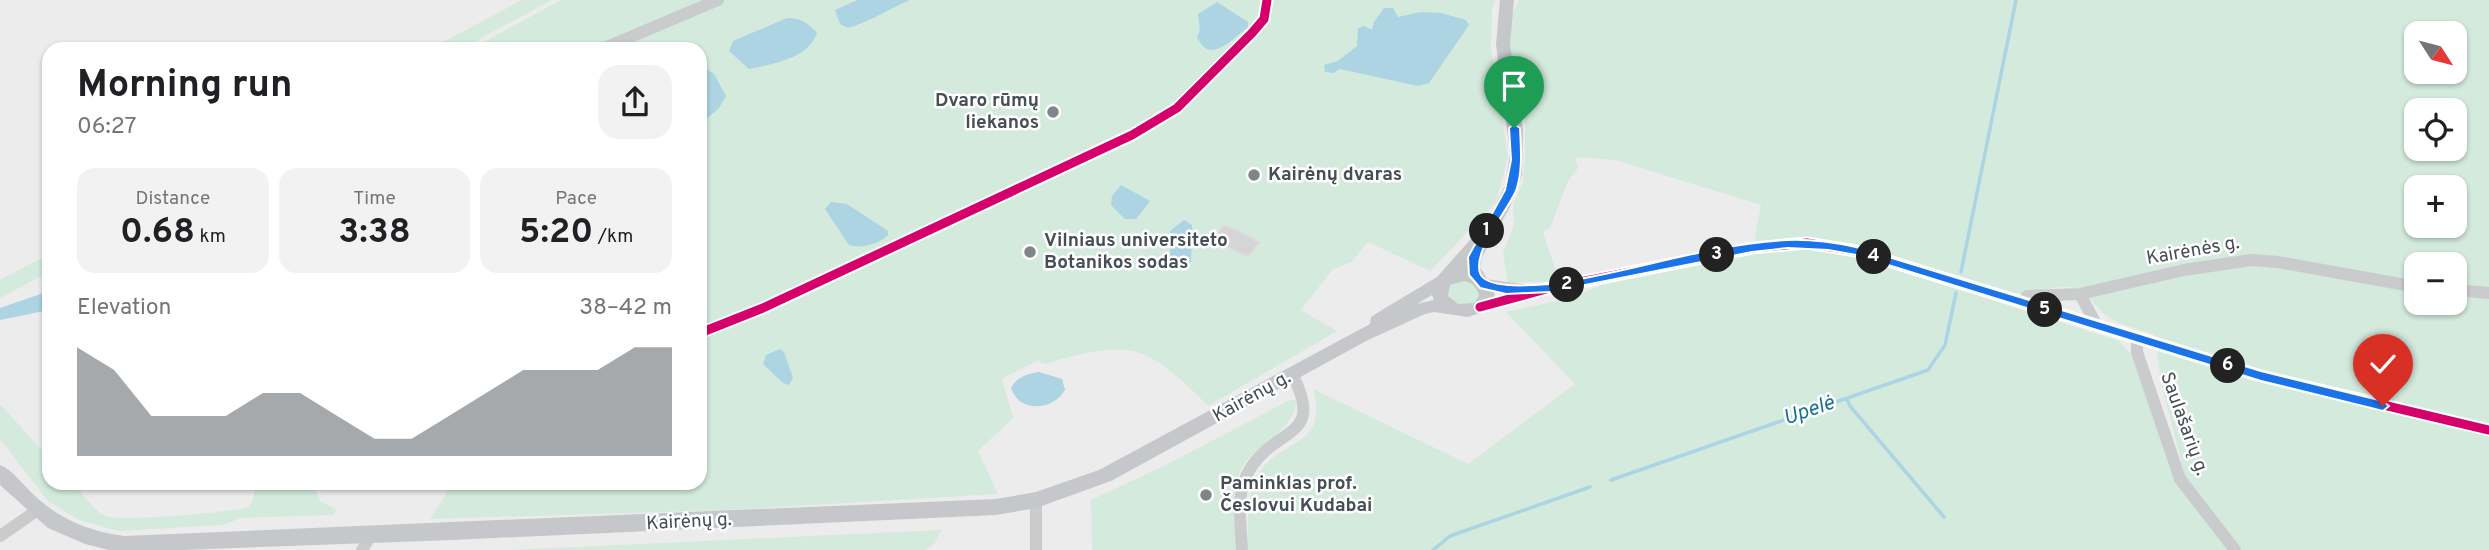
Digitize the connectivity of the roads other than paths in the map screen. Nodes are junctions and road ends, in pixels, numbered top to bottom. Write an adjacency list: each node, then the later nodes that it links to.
1 (718, 0): 4 (street)
2 (1267, 0): 17 (street)
3 (1507, 0): 5 (main road)
4 (619, 42)
5 (1490, 226): 6 (main road); 7 (main road)
6 (1443, 281): 7 (main road); 15 (main road); 18 (main road, Kairėnų g.)
7 (1481, 283): 9 (street); 14 (main road)
8 (2404, 285): 12 (street, Kairėnės g.)
9 (1550, 288): 13 (street); 14 (street)
10 (2467, 291): 11 (street)
11 (2489, 293)
12 (2080, 294): 13 (street, Kairėnės g.); 16 (street)
13 (2022, 302): 16 (street)
14 (1480, 307): 15 (main road)
15 (1451, 308): 18 (main road, Kairėnų g.)
16 (2097, 326): 19 (street)
17 (707, 330)
18 (1362, 335): 20 (main road, Kairėnų g.)
19 (2137, 339): 21 (street); 29 (street, Saulašarių g.)
20 (1292, 374): 23 (main road, Kairėnų g.); 28 (street)
21 (2489, 430)
22 (0, 473): 24 (main road, Kairėnų g.)
23 (1036, 500): 26 (main road, Kairėnų g.); 27 (street)
24 (36, 511): 25 (street); 26 (main road, Kairėnų g.)
25 (0, 536)
26 (367, 542)
27 (1036, 550)
28 (1242, 550)
29 (2235, 550)

